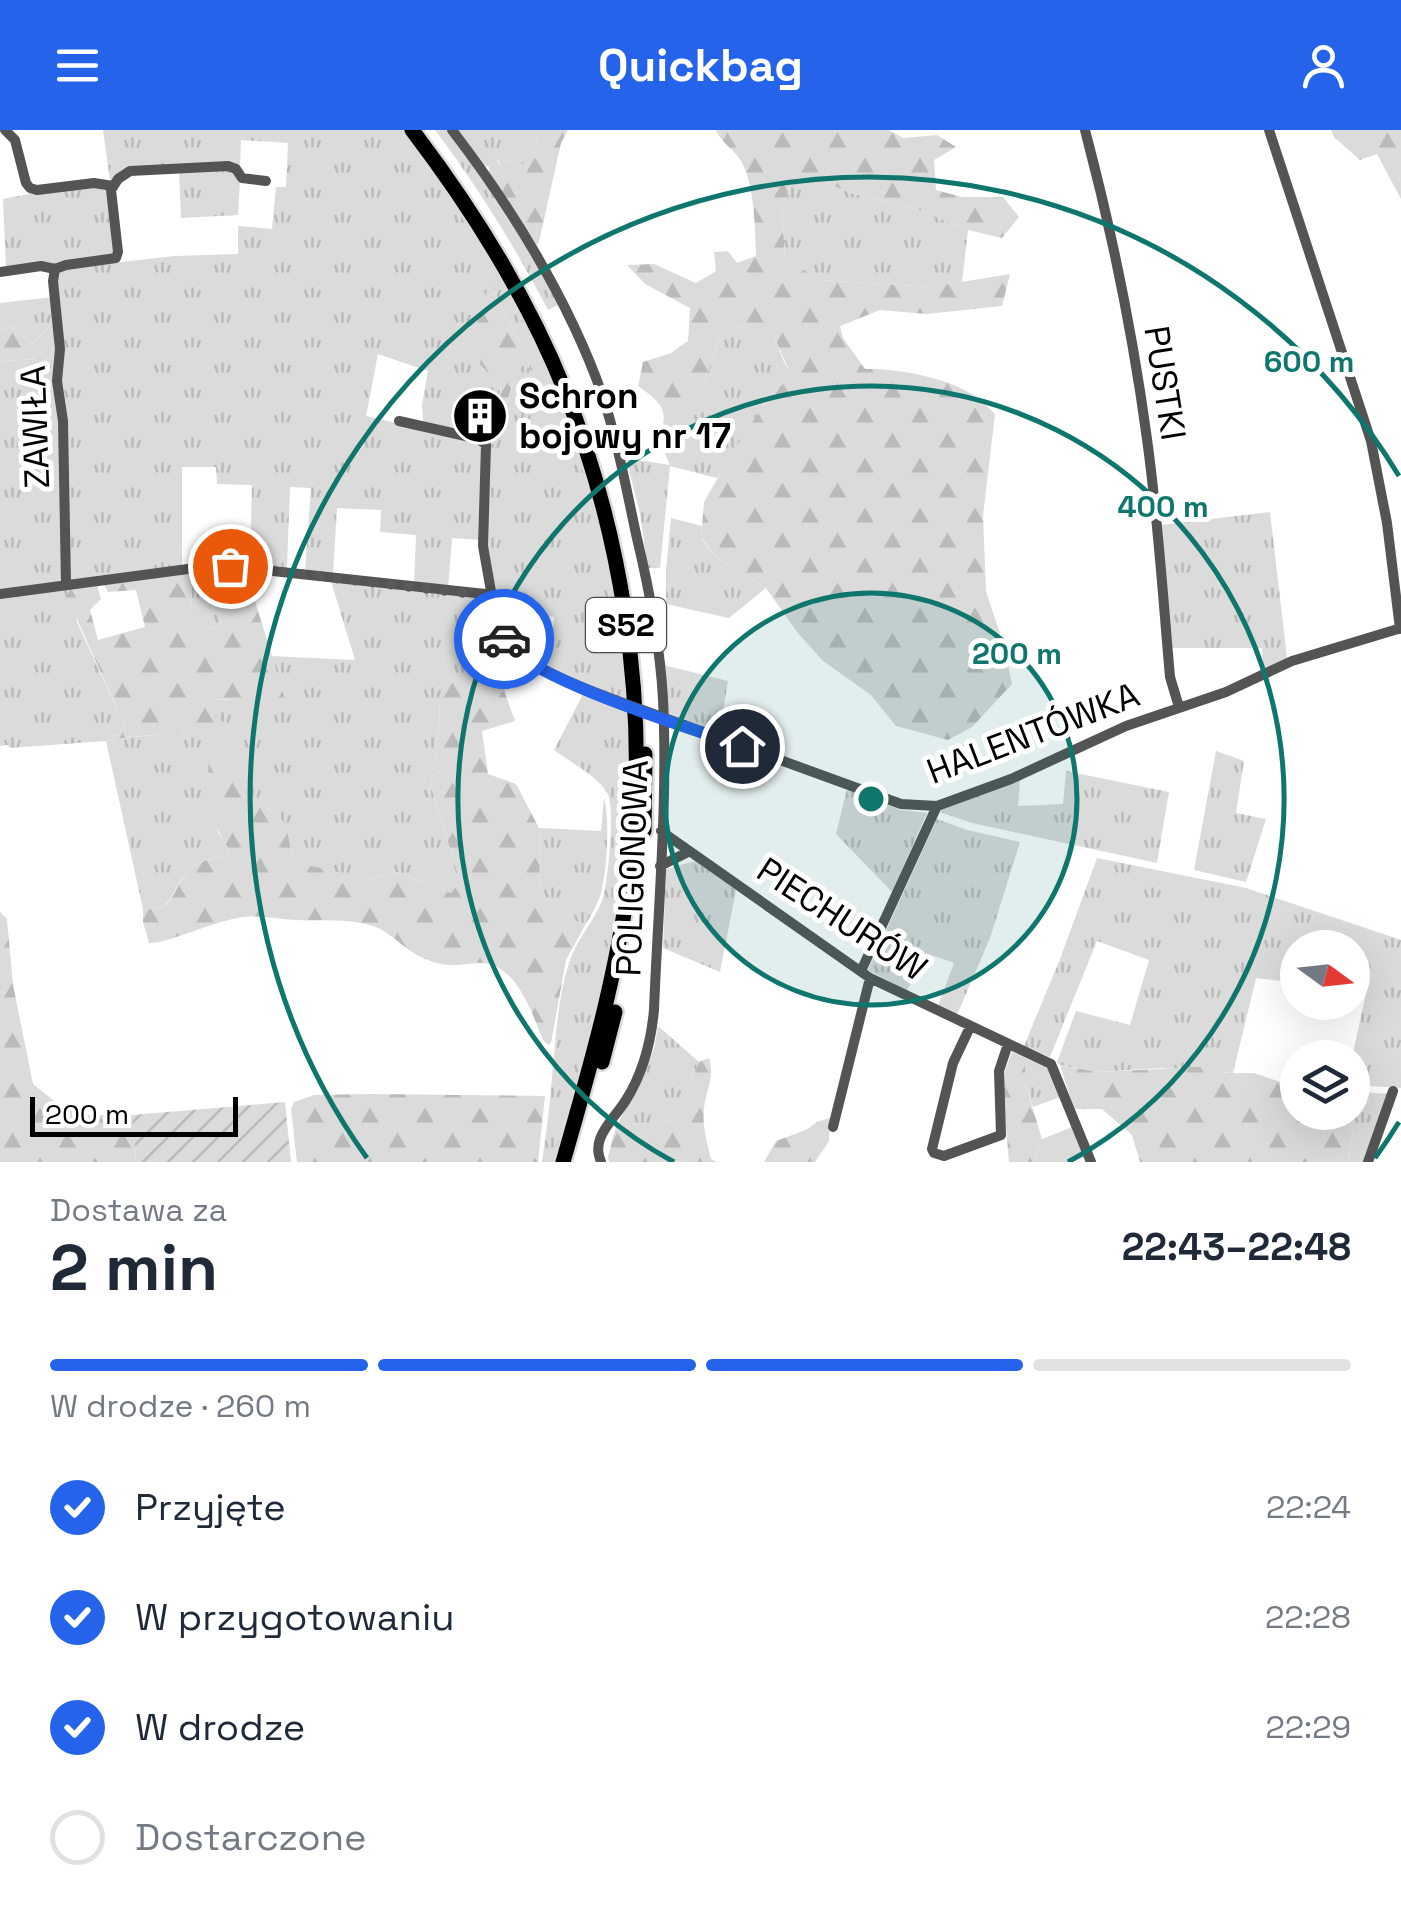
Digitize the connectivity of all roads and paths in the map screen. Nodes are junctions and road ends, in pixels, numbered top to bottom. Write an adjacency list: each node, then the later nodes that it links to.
1 (5, 130): 8 (street)
2 (412, 130): 26 (highway, S52)
3 (425, 130): 27 (highway, S52)
4 (452, 130): 18 (street, POLIGONOWA)
5 (1085, 130): 16 (street, PUSTKI)
6 (1269, 130): 15 (street)
7 (266, 180): 8 (street)
8 (113, 186): 9 (street)
9 (55, 269): 10 (street); 12 (street, ZAWIŁA)
10 (0, 272)
11 (399, 421): 14 (street, HALENTÓWKA)
12 (66, 584): 13 (street); 14 (street)
13 (0, 594)
14 (492, 597): 17 (street, HALENTÓWKA, bridge)
15 (1401, 628): 16 (street, HALENTÓWKA)
16 (1179, 706): 17 (street, HALENTÓWKA)
17 (937, 806): 21 (street)
18 (662, 830): 19 (street, PIECHURÓW); 20 (street, POLIGONOWA)
19 (688, 852): 20 (street); 21 (street, PIECHURÓW)
20 (660, 866): 28 (street, POLIGONOWA)
21 (865, 975): 22 (street, PIECHURÓW); 25 (street)
22 (970, 1026): 23 (street, PIECHURÓW); 23 (street)
23 (1008, 1044): 29 (street, PIECHURÓW)
24 (1393, 1091): 30 (street)
25 (832, 1126)
26 (563, 1162)
27 (573, 1162)
28 (601, 1162)
29 (1091, 1162)
30 (1368, 1162)

